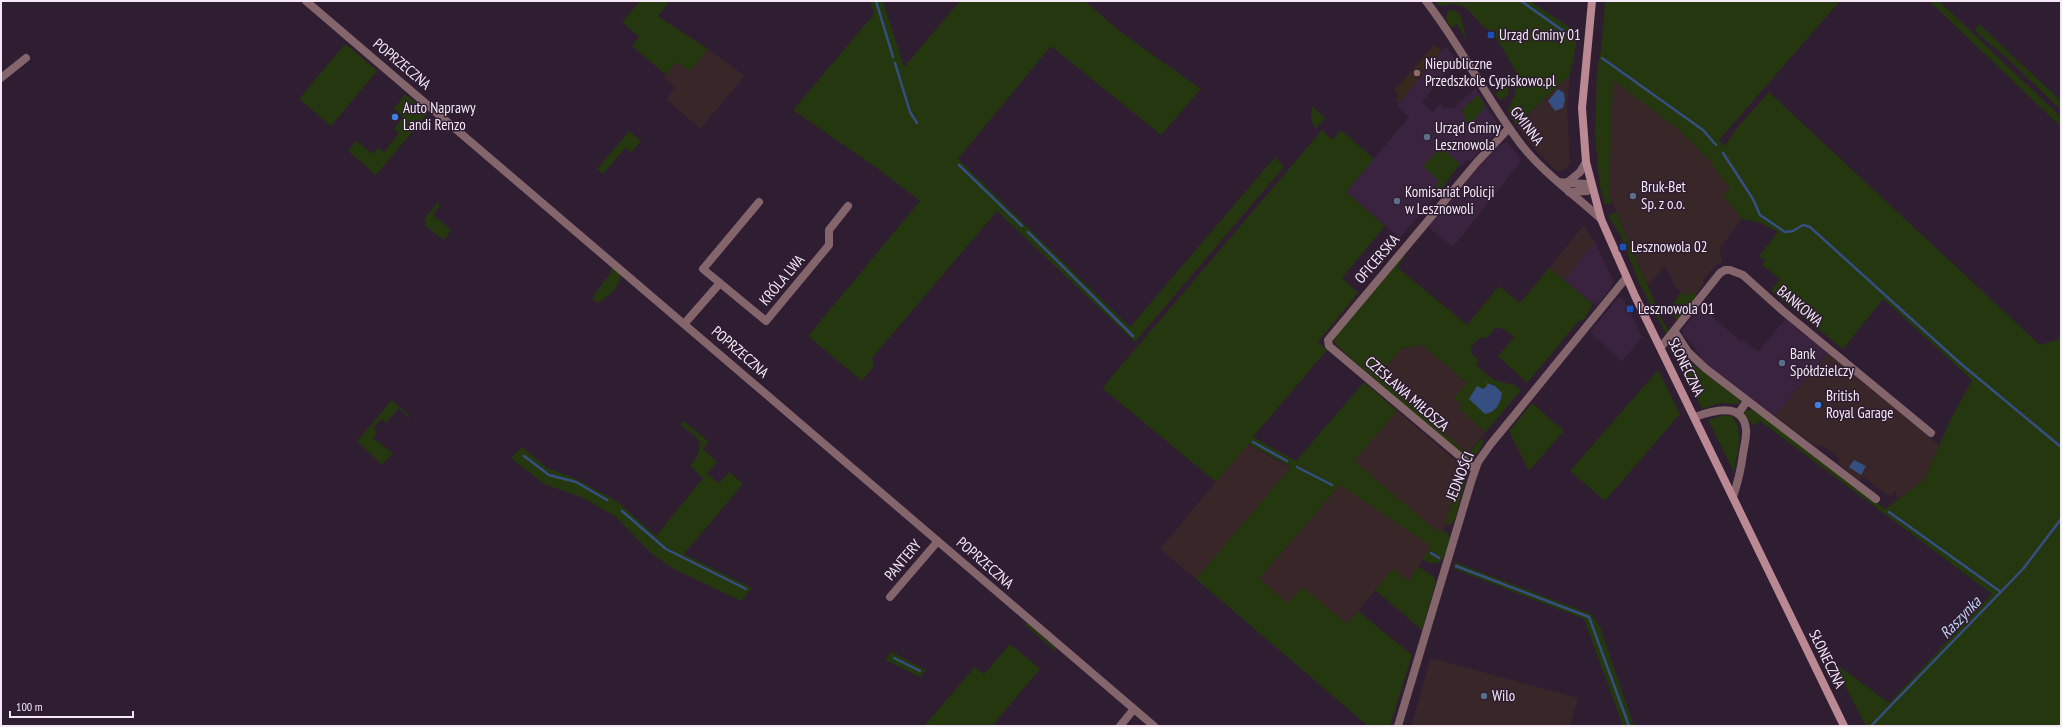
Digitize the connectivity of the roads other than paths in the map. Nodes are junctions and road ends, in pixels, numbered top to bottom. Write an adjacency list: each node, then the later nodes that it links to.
1 (306, 1): 16 (street, POPRZECZNA)
2 (1426, 1): 6 (street, GMINNA)
3 (1592, 1): 7 (main road, SŁONECZNA)
4 (26, 58): 5 (street)
5 (1, 78)
6 (1509, 128): 8 (street, GMINNA); 18 (street, OFICERSKA)
7 (1586, 162): 8 (street); 9 (main road, SŁONECZNA)
8 (1562, 183): 9 (street); 10 (street, GMINNA)
9 (1592, 188): 10 (street); 13 (main road, SŁONECZNA)
10 (1569, 192): 13 (street, GMINNA)
11 (759, 202): 15 (street, KRÓLA LWA)
12 (848, 206): 15 (street, KRÓLA LWA)
13 (1601, 219): 14 (main road, SŁONECZNA)
14 (1626, 278): 19 (main road, SŁONECZNA); 24 (street, JEDNOŚCI)
15 (720, 283): 16 (street)
16 (685, 323): 27 (street, POPRZECZNA)
17 (1675, 332): 19 (street, BANKOWA); 20 (street); 23 (street, BANKOWA)
18 (1329, 337): 24 (street, CZESŁAWA MIŁOSZA)
19 (1661, 347): 22 (main road, SŁONECZNA)
20 (1747, 401): 21 (street); 26 (street)
21 (1738, 414): 22 (street); 25 (street)
22 (1695, 417): 25 (main road, SŁONECZNA)
23 (1931, 433)
24 (1475, 469): 32 (street, JEDNOŚCI)
25 (1733, 497): 33 (main road, SŁONECZNA)
26 (1876, 499)
27 (938, 541): 28 (street, PANTERY); 29 (street, POPRZECZNA)
28 (890, 597)
29 (1134, 709): 30 (street); 31 (street, POPRZECZNA)
30 (1120, 726)
31 (1154, 726)
32 (1398, 726)
33 (1844, 726)

